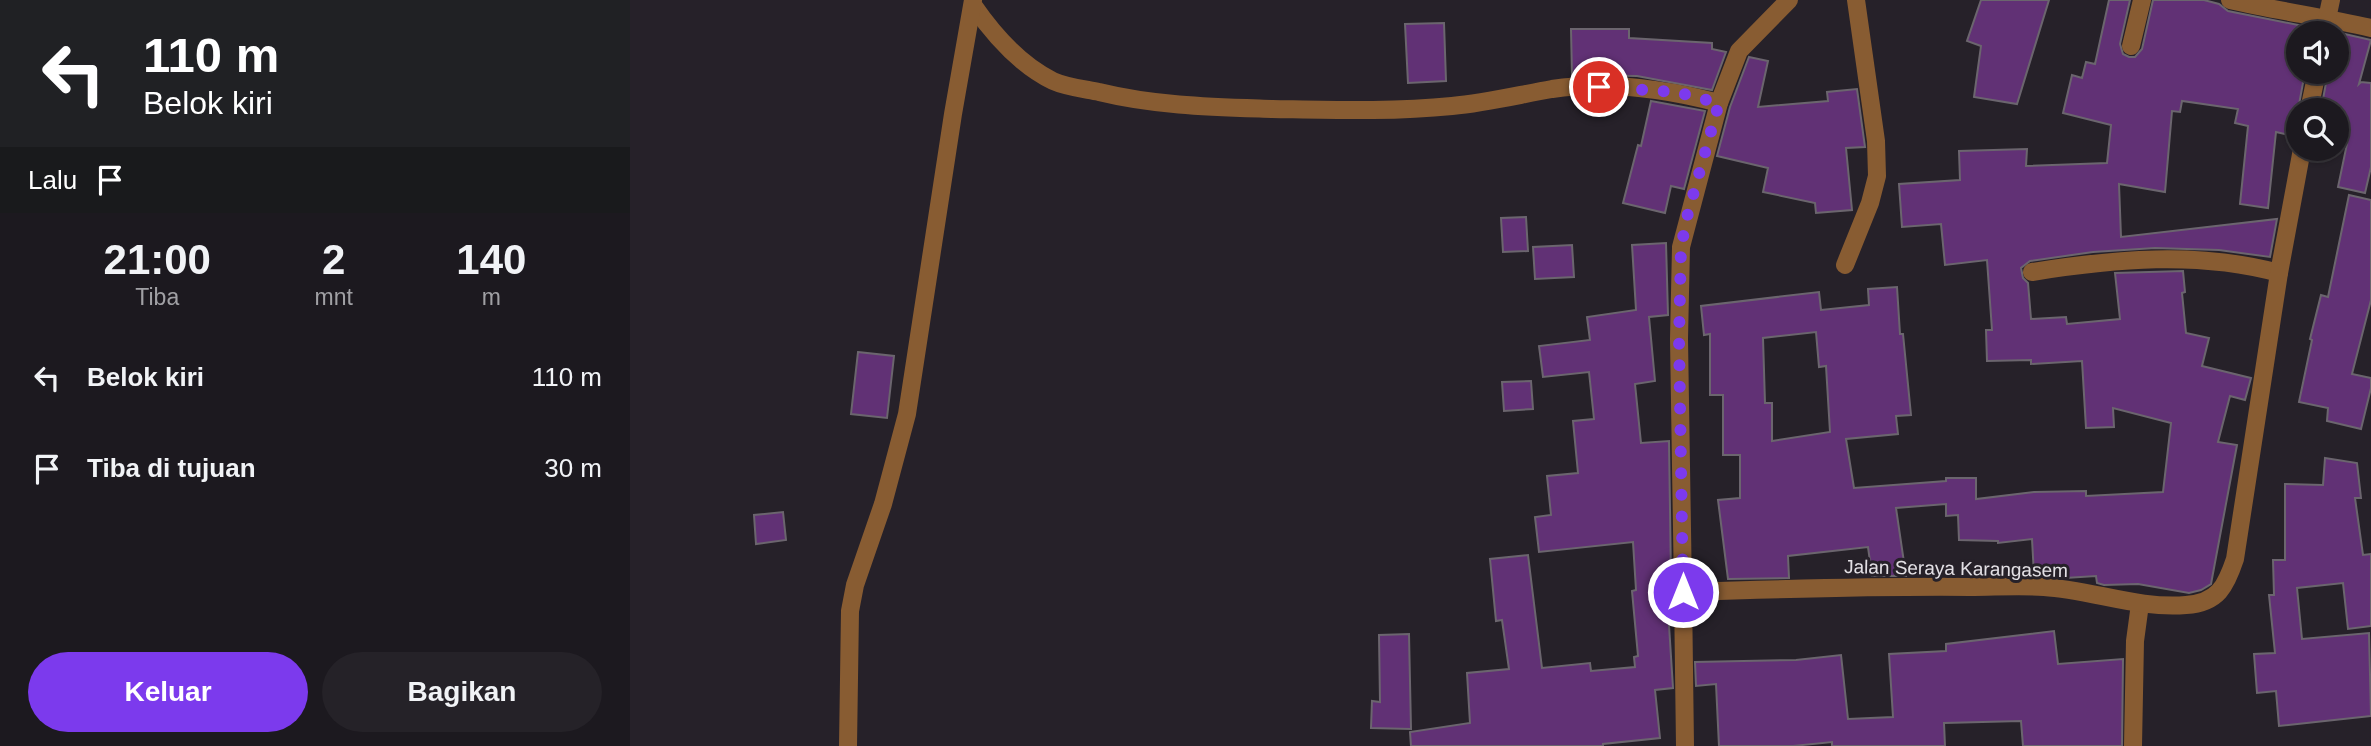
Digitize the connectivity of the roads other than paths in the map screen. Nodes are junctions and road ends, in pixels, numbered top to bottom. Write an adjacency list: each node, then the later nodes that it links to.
1 (1789, 0): 9 (street)
2 (1856, 0): 11 (street)
3 (2142, 0): 8 (street)
4 (2230, 0): 6 (street)
5 (973, 3): 9 (street); 16 (street)
6 (2328, 17): 7 (street)
7 (2371, 28)
8 (2131, 46)
9 (1719, 103): 14 (street)
10 (2300, 161): 13 (street, Jalan Seraya Karangasem)
11 (1845, 265)
12 (2032, 272): 13 (street)
13 (2279, 273): 15 (street, Jalan Seraya Karangasem)
14 (1683, 592): 15 (street, Jalan Seraya Karangasem); 17 (street)
15 (2140, 604): 18 (street)
16 (848, 746)
17 (1685, 746)
18 (2133, 746)

